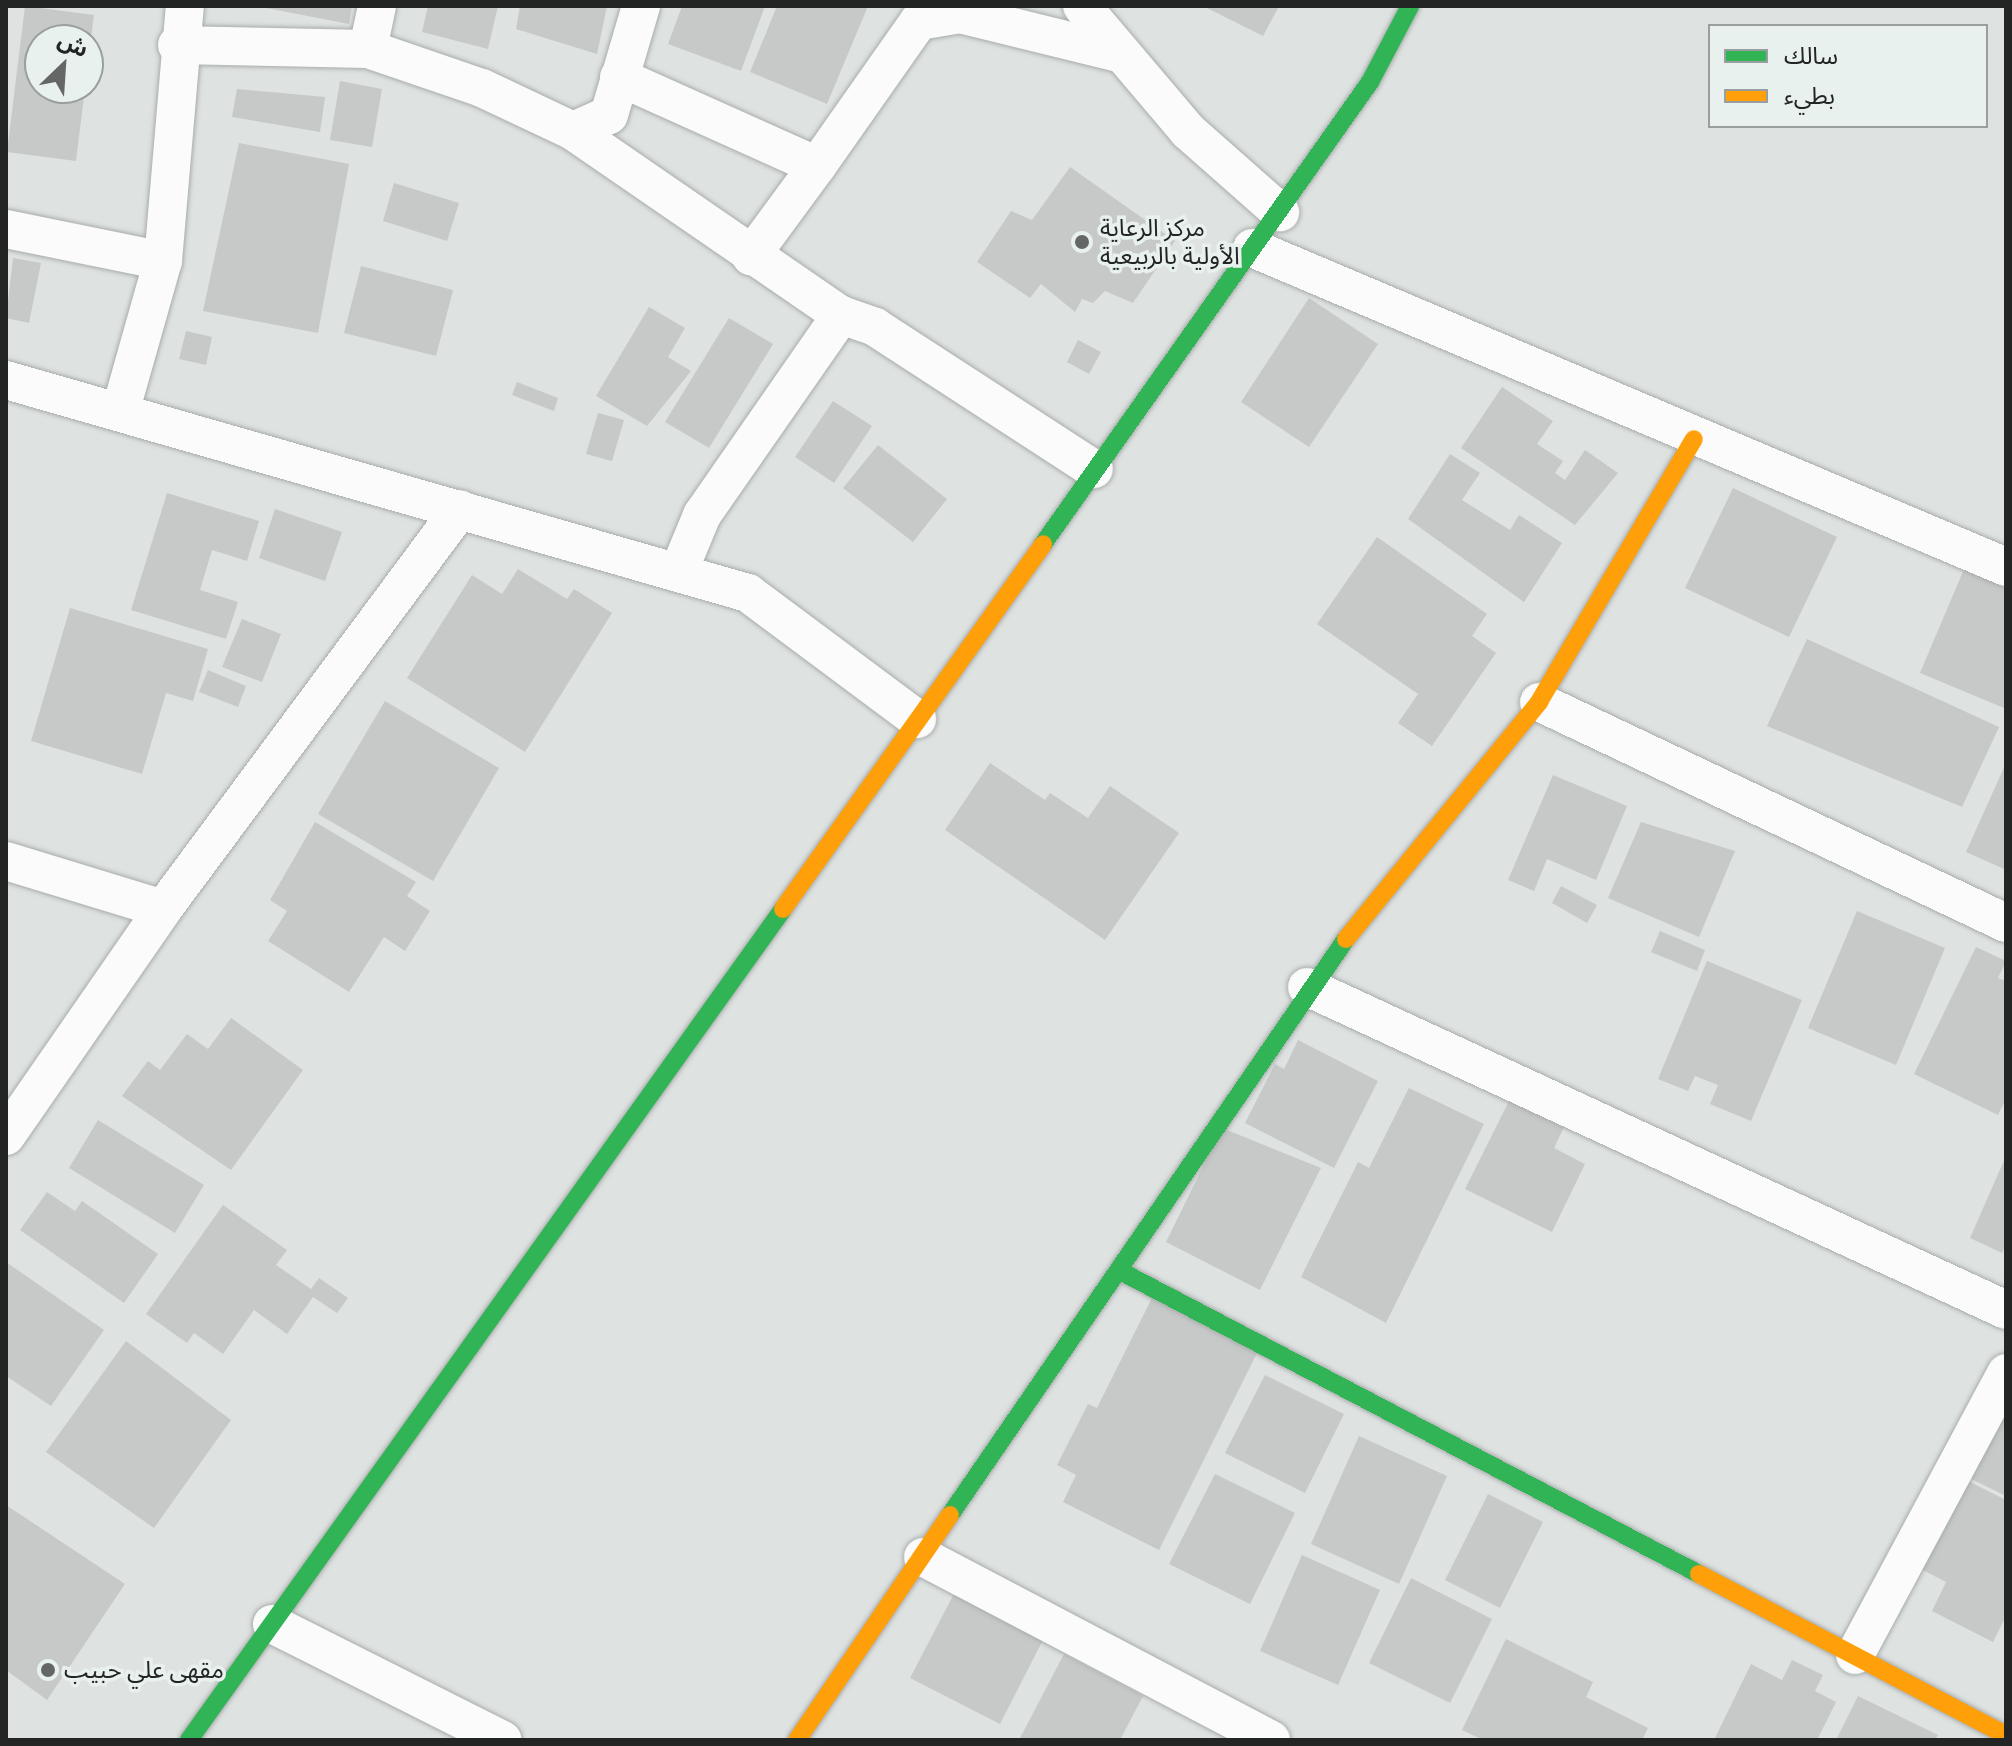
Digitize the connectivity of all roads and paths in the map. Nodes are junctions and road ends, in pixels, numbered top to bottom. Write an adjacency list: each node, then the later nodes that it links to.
1 (185, 6): 6 (street)
2 (377, 6): 7 (street)
3 (641, 6): 9 (street)
4 (1082, 6): 8 (street)
5 (1410, 6): 12 (street)
6 (177, 45): 7 (street); 16 (street)
7 (368, 49): 10 (street)
8 (1115, 52): 11 (street); 12 (street)
9 (619, 77): 10 (street); 11 (street)
10 (573, 131): 15 (street)
11 (817, 166): 15 (street)
12 (1280, 212): 14 (street)
13 (6, 229): 16 (street)
14 (1252, 248): 20 (street); 21 (street)
15 (751, 256): 17 (street)
16 (163, 261): 19 (street)
17 (841, 315): 21 (street); 24 (street)
18 (6, 380): 19 (street)
19 (121, 409): 22 (street)
20 (1694, 439): 23 (street); 25 (street)
21 (1094, 469): 26 (street)
22 (460, 509): 24 (street); 28 (street)
23 (2006, 567)
24 (678, 573): 26 (street)
25 (1539, 702): 29 (street); 30 (street)
26 (917, 719): 36 (street)
27 (6, 861): 28 (street)
28 (163, 909): 31 (street)
29 (2006, 923)
30 (1307, 987): 32 (street); 33 (street)
31 (6, 1136)
32 (1120, 1271): 35 (street); 37 (street)
33 (2006, 1310)
34 (2006, 1373): 37 (street)
35 (923, 1557): 41 (street); 42 (street)
36 (272, 1624): 39 (street); 40 (street)
37 (1855, 1655): 38 (street)
38 (2006, 1735)
39 (189, 1740)
40 (503, 1740)
41 (797, 1740)
42 (1271, 1740)

